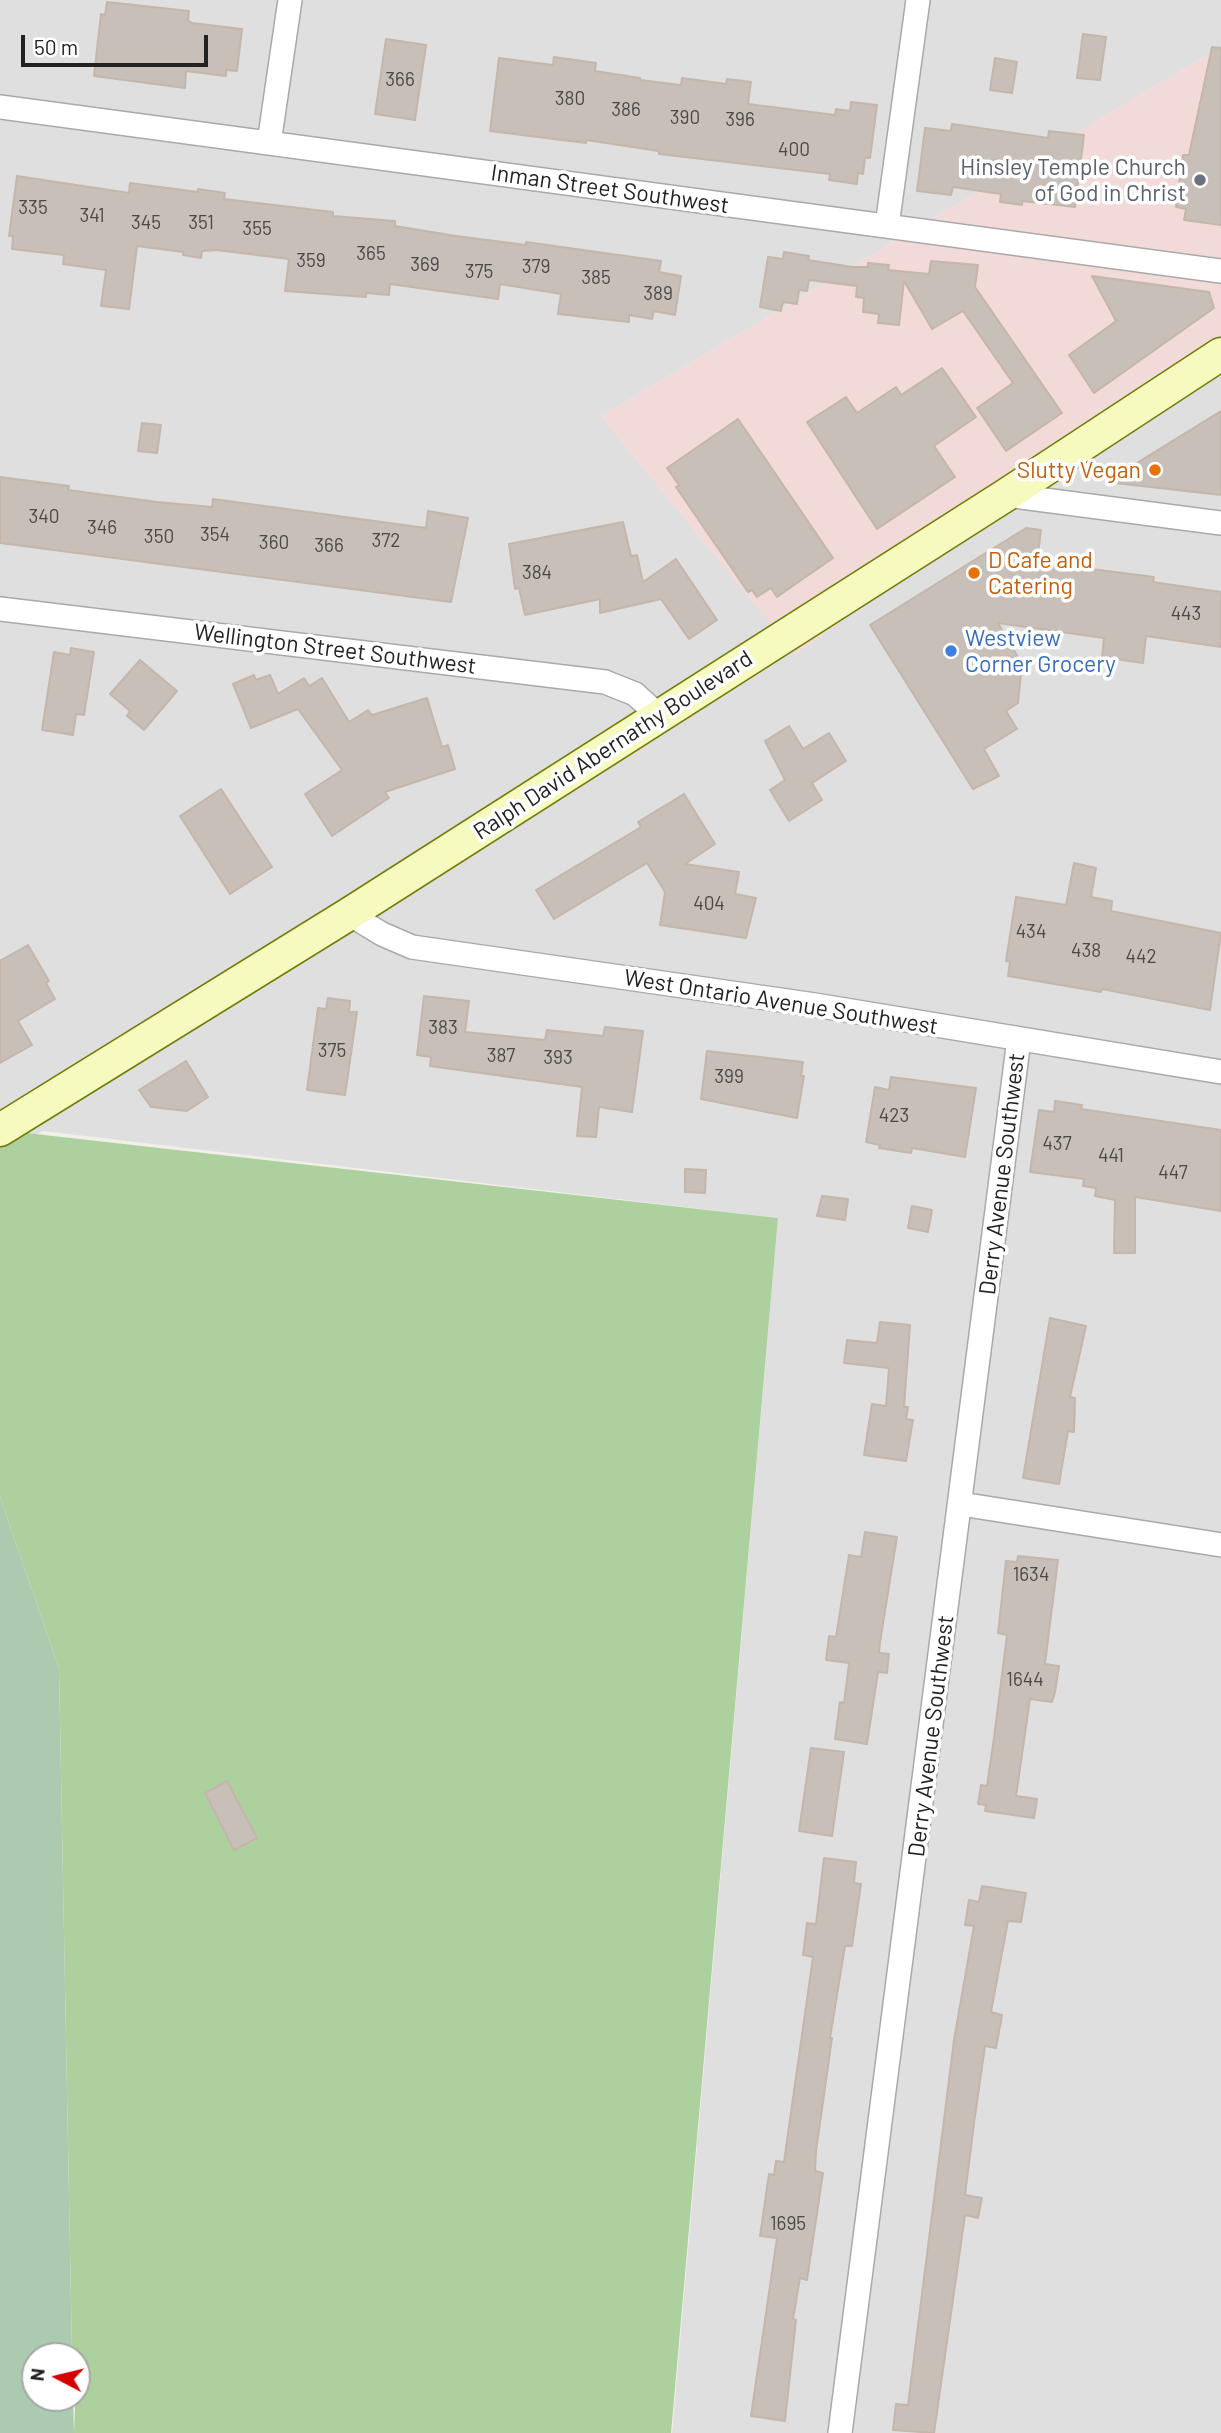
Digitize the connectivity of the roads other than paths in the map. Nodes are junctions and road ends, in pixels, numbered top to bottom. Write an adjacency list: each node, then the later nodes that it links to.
1 (290, 0): 4 (street)
2 (918, 0): 5 (street)
3 (0, 107): 4 (street, Inman Street Southwest)
4 (269, 143): 5 (street, Inman Street Southwest)
5 (887, 226): 6 (street, Inman Street Southwest)
6 (1221, 271)
7 (1221, 354): 8 (main road, Ralph David Abernathy Boulevard)
8 (1006, 495): 9 (street); 11 (main road, Ralph David Abernathy Boulevard)
9 (1221, 523)
10 (0, 609): 11 (street, Wellington Street Southwest)
11 (659, 716): 12 (main road, Ralph David Abernathy Boulevard)
12 (349, 914): 13 (street, West Ontario Avenue Southwest); 15 (main road, Ralph David Abernathy Boulevard)
13 (1019, 1039): 14 (street, West Ontario Avenue Southwest); 16 (street, Derry Avenue Southwest)
14 (1221, 1072)
15 (0, 1130)
16 (961, 1504): 17 (street); 18 (street, Derry Avenue Southwest)
17 (1221, 1545)
18 (840, 2433)

